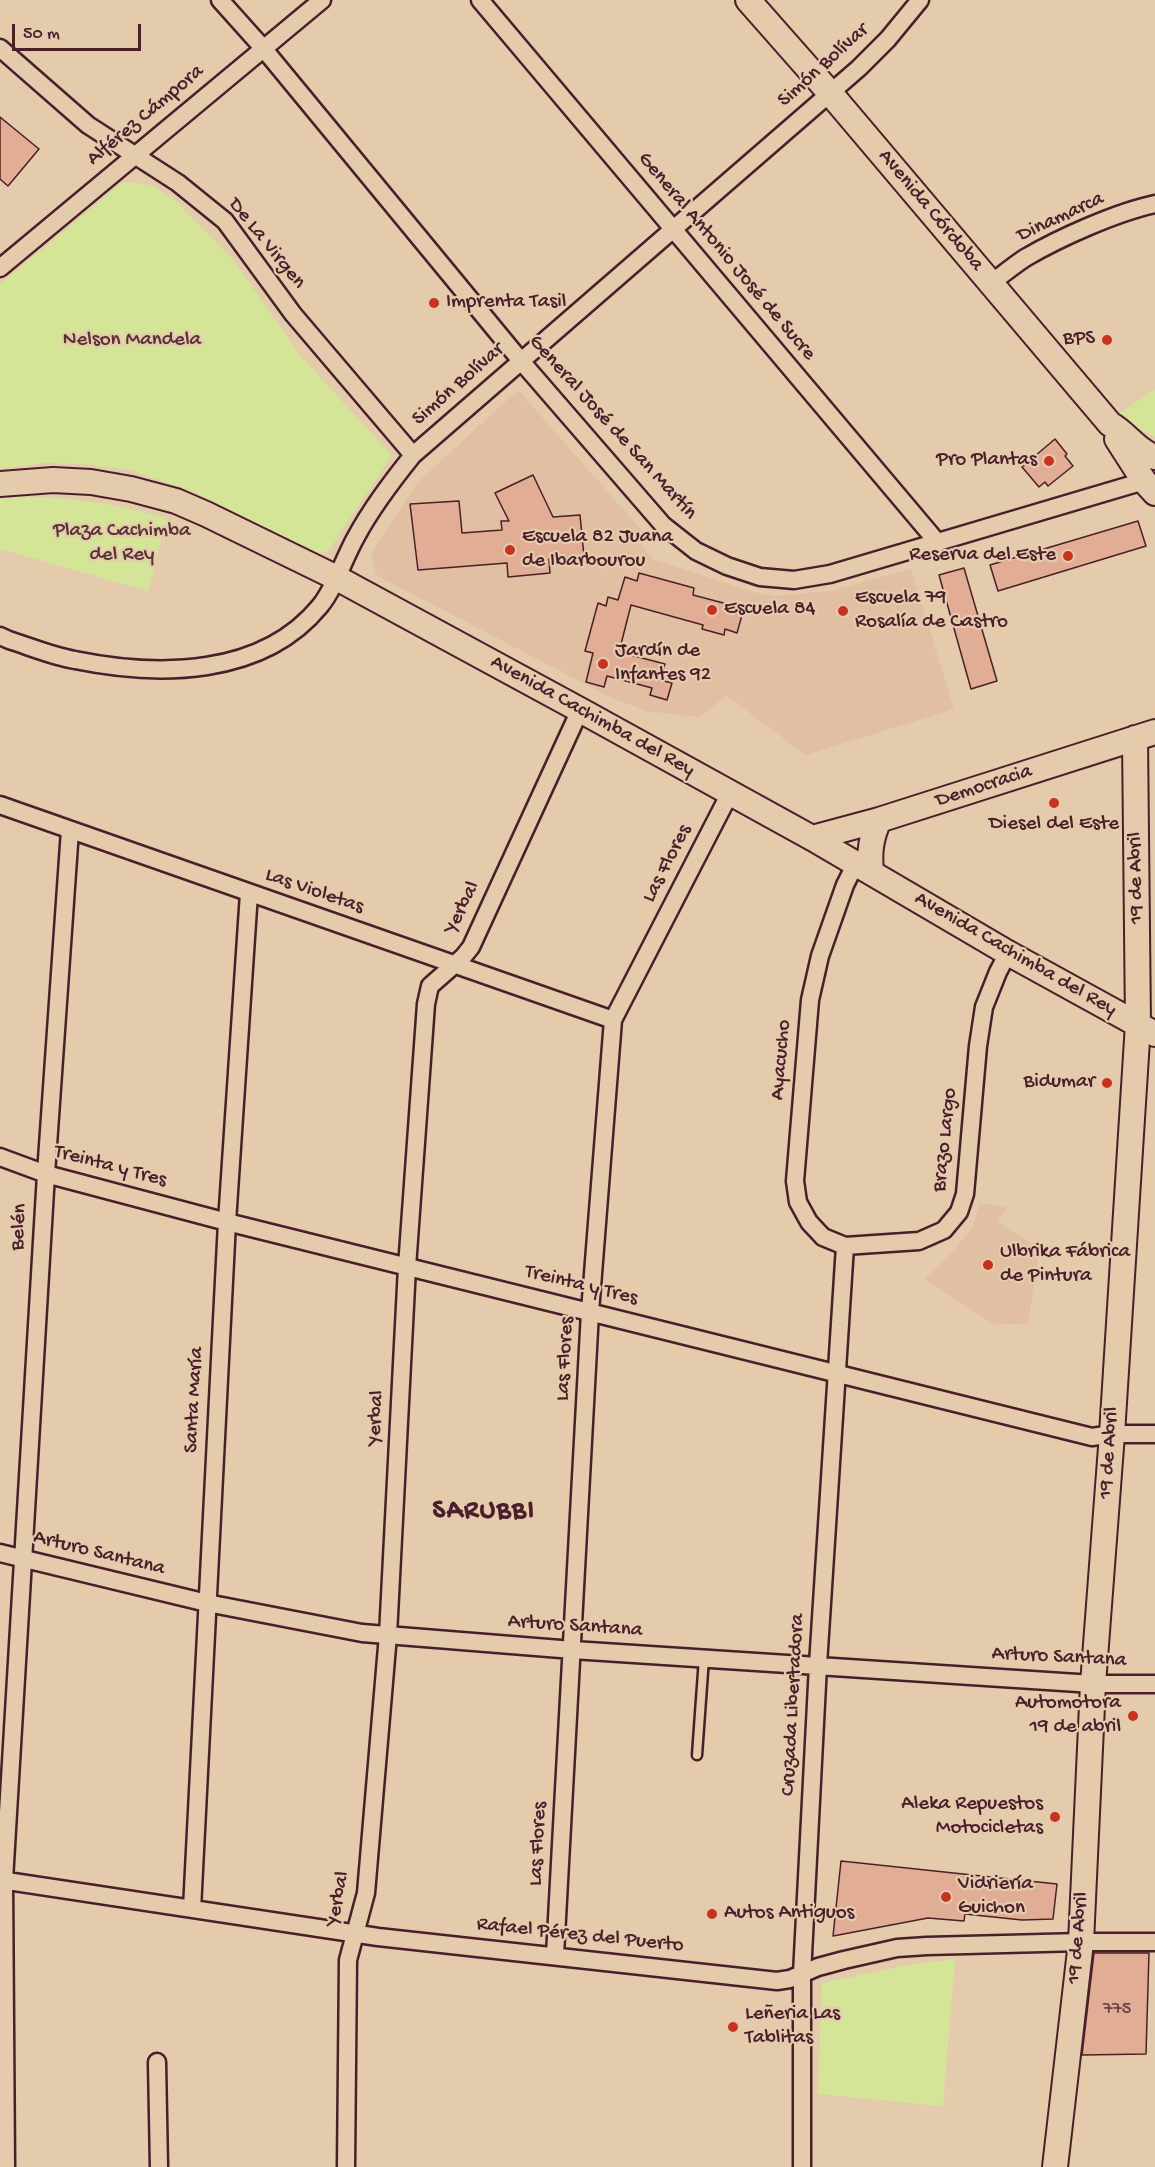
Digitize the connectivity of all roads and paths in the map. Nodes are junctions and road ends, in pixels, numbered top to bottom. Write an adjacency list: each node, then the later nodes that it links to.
1 (220, 0): 7 (street, General José de San Martín)
2 (322, 0): 7 (street, Alférez Cámpora)
3 (480, 0): 11 (street, General Antonio José de Sucre)
4 (748, 0): 8 (street, Avenida Córdoba)
5 (920, 0): 8 (street, Simón Bolívar)
6 (0, 48): 9 (street, De La Virgen)
7 (263, 48): 9 (street, Alférez Cámpora); 14 (street, General José de San Martín)
8 (830, 93): 11 (street, Simón Bolívar); 13 (street, Avenida Córdoba)
9 (135, 155): 12 (street, Alférez Cámpora); 16 (street, De La Virgen)
10 (1155, 204): 13 (street, Dinamarca)
11 (674, 230): 14 (street, Simón Bolívar); 20 (street, General Antonio José de Sucre)
12 (0, 268)
13 (991, 283): 15 (street, Avenida Córdoba)
14 (521, 361): 16 (street, Simón Bolívar); 20 (street, General José de San Martín)
15 (1110, 424): 17 (street, Avenida Córdoba); 19 (street, Avenida Córdoba)
16 (413, 455): 21 (street, Simón Bolívar)
17 (1155, 457)
18 (0, 484): 21 (street, Avenida Cachimba del Rey)
19 (1149, 487): 20 (street, General José de San Martín)
20 (938, 543)
21 (335, 577): 22 (street, Simón Bolívar); 23 (street, Avenida Cachimba del Rey)
22 (0, 636)
23 (580, 710): 25 (street, Avenida Cachimba del Rey); 33 (street, Yerbal)
24 (1145, 735): 27 (street, Democracia); 35 (street, 19 de Abril)
25 (730, 793): 29 (street, Avenida Cachimba del Rey); 34 (street, Las Flores)
26 (0, 805): 28 (street, Las Violetas)
27 (879, 820): 29 (street, Democracia); 30 (street)
28 (70, 830): 31 (street, Las Violetas); 37 (street, Belén)
29 (812, 838): 30 (street, Avenida Cachimba del Rey)
30 (864, 867): 32 (street, Avenida Cachimba del Rey); 39 (street, Ayacucho)
31 (249, 893): 33 (street, Las Violetas); 38 (street, Santa María)
32 (1008, 953): 35 (street, Avenida Cachimba del Rey); 39 (street, Brazo Largo)
33 (453, 965): 34 (street, Las Violetas); 40 (street, Yerbal)
34 (613, 1020): 41 (street, Las Flores)
35 (1147, 1029): 43 (street, 19 de Abril)
36 (0, 1157): 37 (street, Treinta y Tres)
37 (46, 1174): 38 (street, Treinta y Tres); 46 (street, Belén)
38 (227, 1222): 40 (street, Treinta y Tres); 47 (street, Santa María)
39 (845, 1246): 42 (street, Cruzada Libertadora)
40 (408, 1267): 41 (street, Treinta y Tres); 48 (street, Yerbal)
41 (590, 1312): 42 (street, Treinta y Tres); 49 (street, Las Flores)
42 (837, 1373): 43 (street, Treinta y Tres); 51 (street, Cruzada Libertadora)
43 (1112, 1434): 44 (street, Treinta y Tres); 52 (street, 19 de Abril)
44 (1155, 1434)
45 (0, 1553): 46 (street, Arturo Santana)
46 (23, 1558): 47 (street, Arturo Santana); 55 (street, Belén)
47 (207, 1603): 48 (street, Arturo Santana); 56 (street, Santa María)
48 (388, 1635): 49 (street, Arturo Santana); 57 (street, Yerbal)
49 (573, 1650): 50 (street, Arturo Santana); 60 (street, Las Flores)
50 (704, 1658): 51 (street, Arturo Santana); 54 (lane)
51 (818, 1665): 52 (street, Arturo Santana); 61 (street, Cruzada Libertadora)
52 (1093, 1684): 53 (street, Arturo Santana); 58 (street, 19 de Abril)
53 (1155, 1684)
54 (697, 1755)
55 (2, 1880): 56 (street, Rafael Pérez del Puerto); 63 (street, Belén)
56 (192, 1909): 57 (street, Rafael Pérez del Puerto)
57 (356, 1933): 60 (street, Rafael Pérez del Puerto); 65 (street, Yerbal)
58 (1081, 1942): 59 (street, Rafael Pérez del Puerto); 61 (street, Rafael Pérez del Puerto); 67 (street, 19 de Abril)
59 (1155, 1942)
60 (555, 1955): 61 (street, Rafael Pérez del Puerto)
61 (802, 1974): 66 (street, Cruzada Libertadora)
62 (157, 2062): 64 (street)
63 (6, 2167)
64 (159, 2167)
65 (346, 2167)
66 (802, 2167)
67 (1055, 2167)

